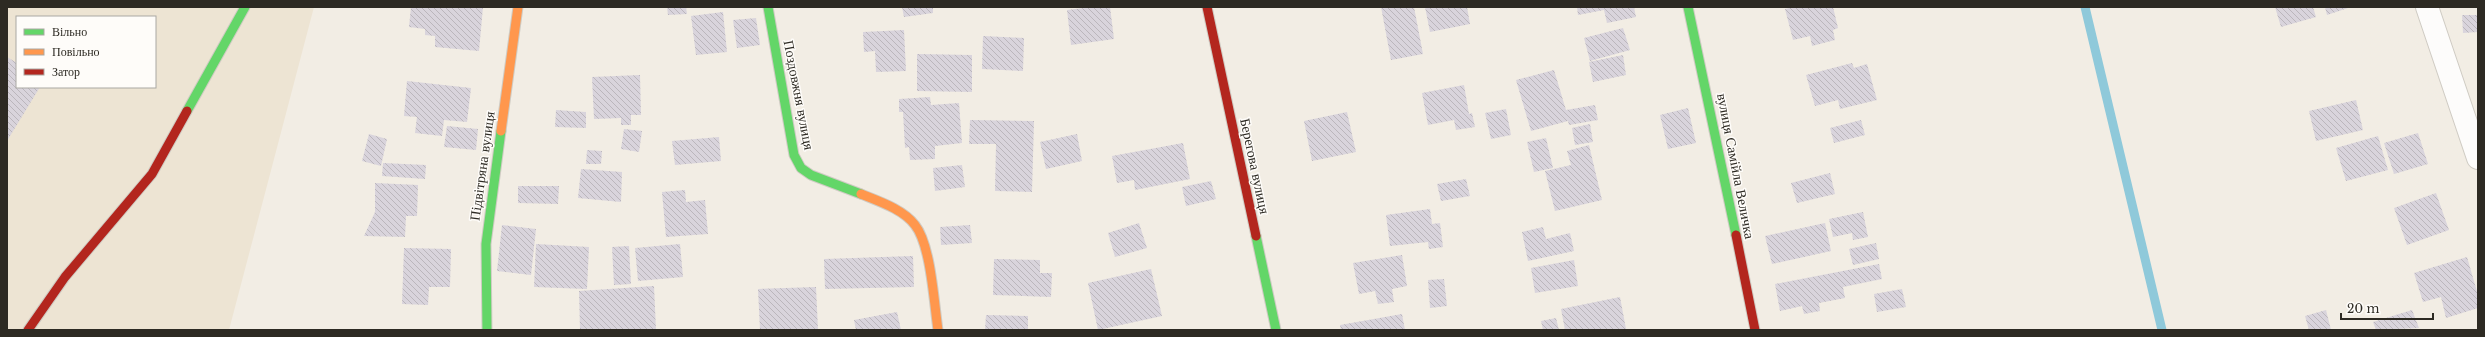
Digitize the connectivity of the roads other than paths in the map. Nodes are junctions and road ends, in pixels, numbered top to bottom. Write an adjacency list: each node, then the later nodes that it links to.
1 (245, 7): 8 (street)
2 (518, 7): 9 (street, Підвітряна вулиця)
3 (768, 7): 10 (street, Поздовжня вулиця)
4 (1207, 7): 11 (street, Берегова вулиця)
5 (1688, 7): 12 (street, вулиця Самійла Величка)
6 (2427, 7): 7 (street)
7 (2478, 158)
8 (28, 330)
9 (487, 330)
10 (938, 330)
11 (1276, 330)
12 (1755, 330)

